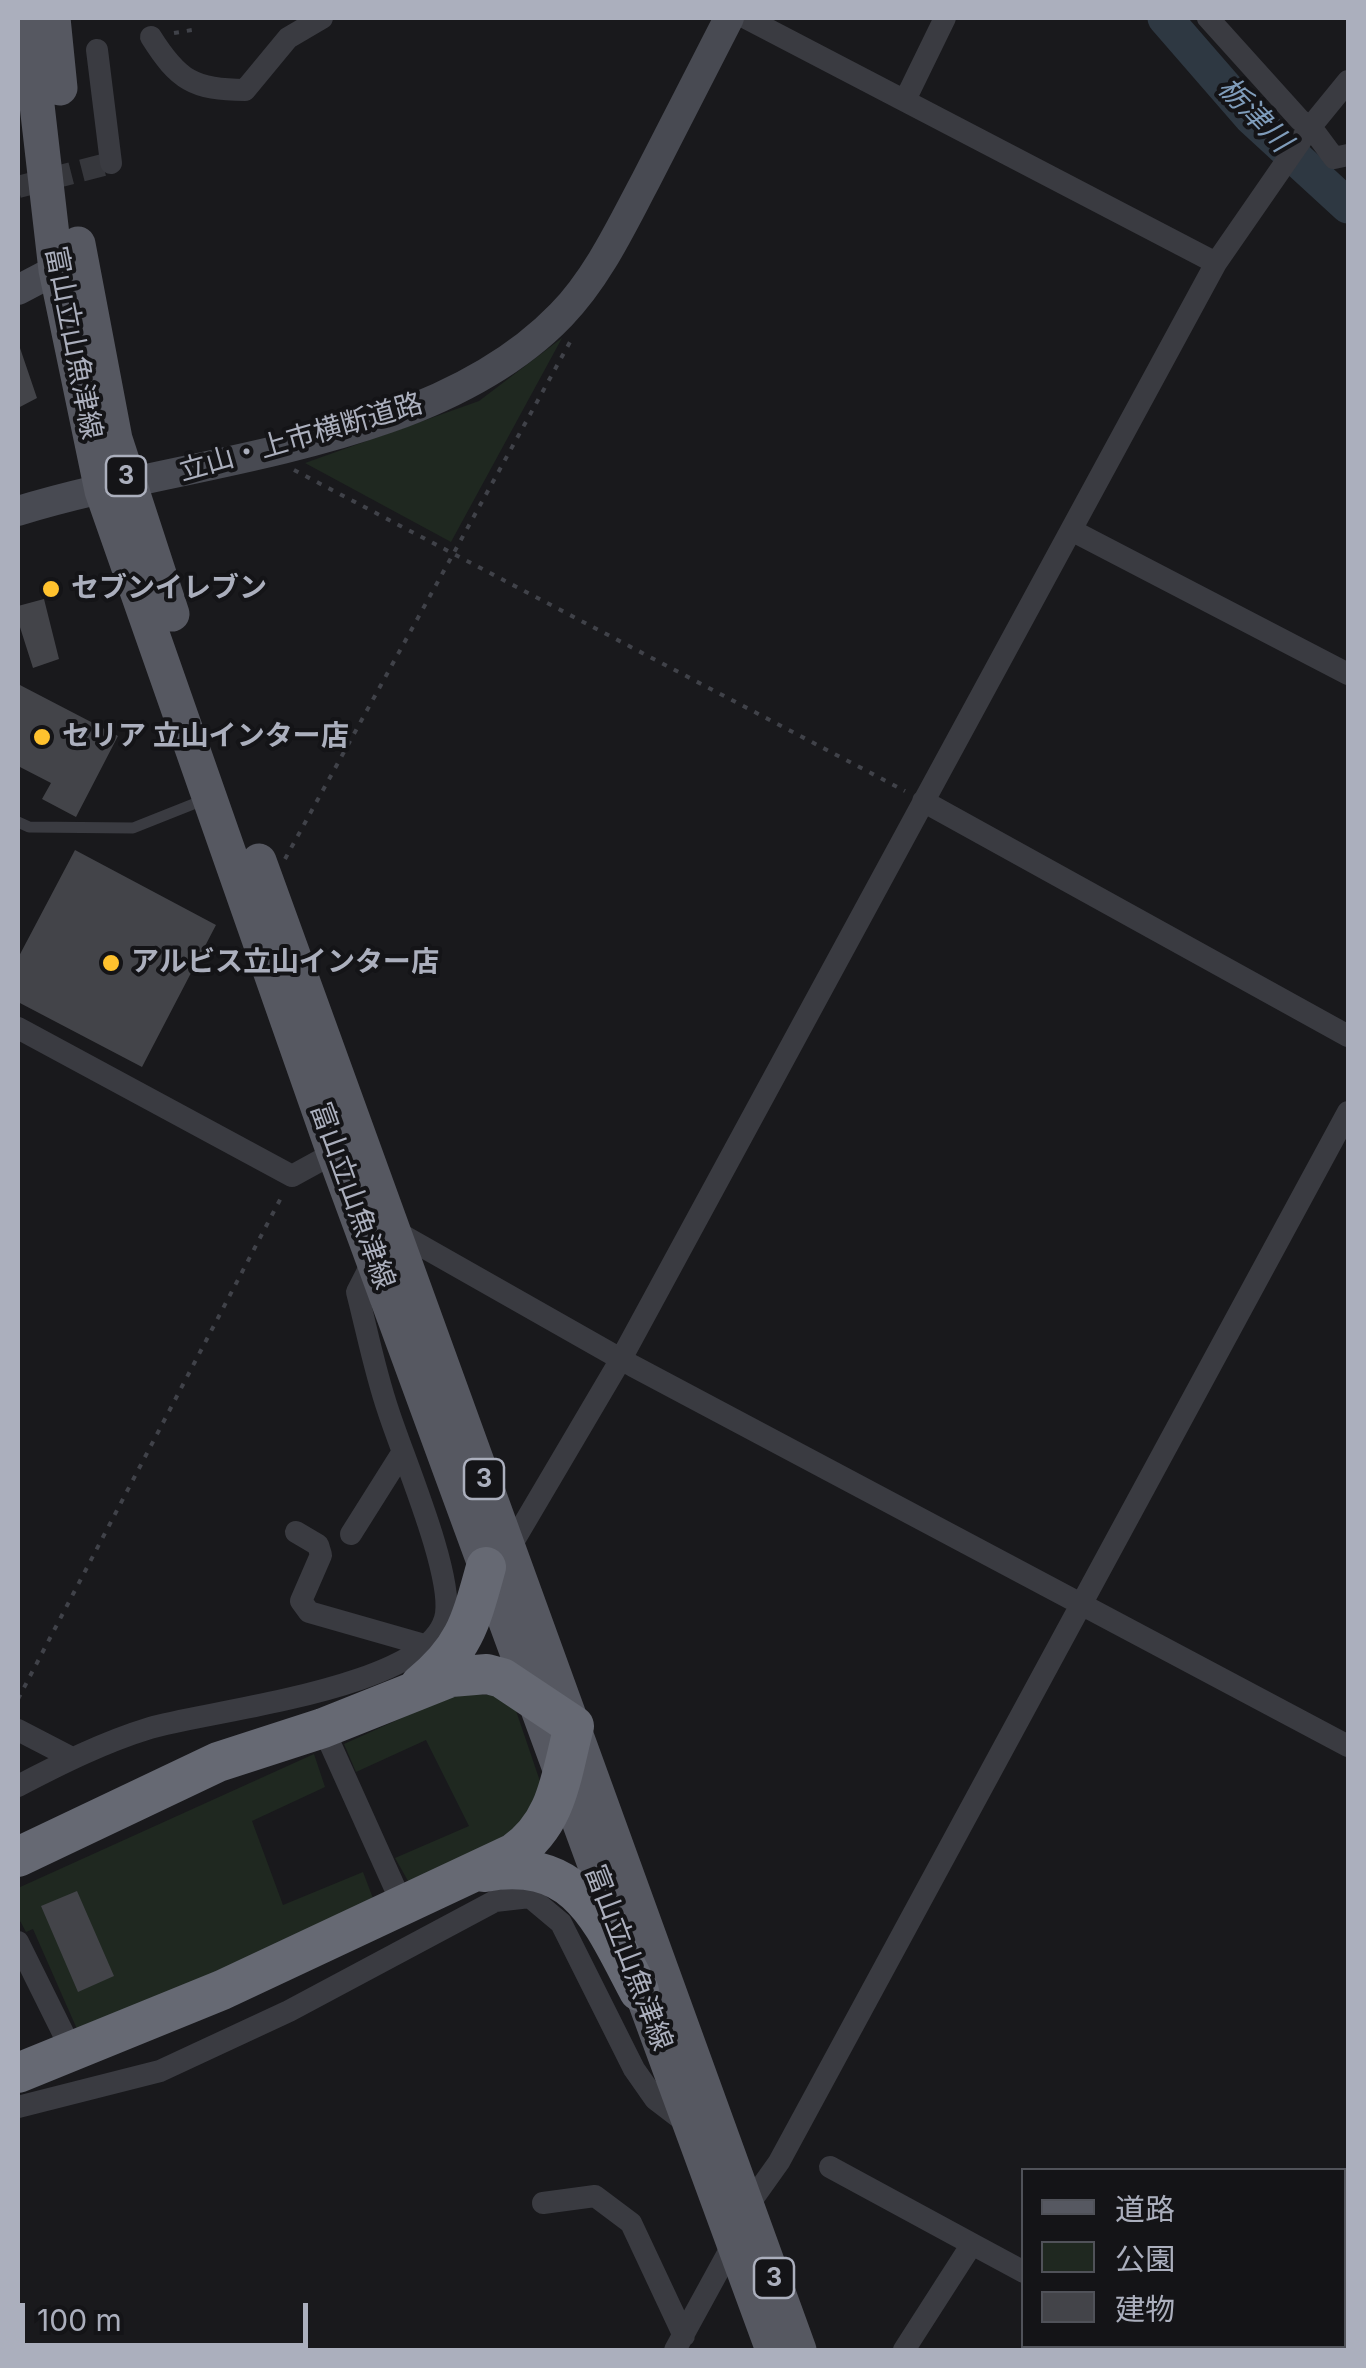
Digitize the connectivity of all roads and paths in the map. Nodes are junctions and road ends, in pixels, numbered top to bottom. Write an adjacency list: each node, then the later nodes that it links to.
1 (27, 18): 8 (main road, 富山立山魚津線 / 3)
2 (322, 18): 7 (street)
3 (729, 18): 18 (street, 立山・上市横断道路)
4 (746, 18): 11 (street)
5 (946, 18): 11 (street)
6 (1208, 18): 12 (street)
7 (151, 37)
8 (47, 41): 16 (main road, 富山立山魚津線 / 3); 20 (main road, 富山立山魚津線 / 3)
9 (97, 50): 14 (street)
10 (1348, 82): 12 (street)
11 (906, 98): 15 (street)
12 (1310, 129): 13 (street); 15 (street)
13 (1348, 155)
14 (112, 163)
15 (1216, 262): 22 (street)
16 (56, 270): 17 (street); 20 (main road, 富山立山魚津線 / 3)
17 (18, 290)
18 (562, 314): 19 (street, 立山・上市横断道路); 23 (path)
19 (260, 452): 20 (street, 立山・上市横断道路); 23 (path)
20 (115, 488): 21 (street, 立山・上市横断道路); 25 (main road, 富山立山魚津線 / 3); 28 (main road, 富山立山魚津線 / 3)
21 (18, 511)
22 (1073, 530): 24 (street); 26 (street)
23 (454, 550): 26 (path); 28 (path)
24 (1348, 674)
25 (211, 797): 27 (lane); 32 (main road, 富山立山魚津線 / 3)
26 (923, 800): 30 (street); 35 (street)
27 (18, 822)
28 (267, 883): 34 (main road, 富山立山魚津線 / 3)
29 (18, 1028): 33 (street)
30 (1348, 1036)
31 (1348, 1112): 40 (street)
32 (334, 1153): 33 (street); 34 (main road, 富山立山魚津線 / 3)
33 (292, 1176): 44 (path)
34 (385, 1244): 35 (street); 36 (street); 39 (main road, 富山立山魚津線 / 3)
35 (621, 1359): 39 (street); 40 (street)
36 (402, 1453): 38 (street); 41 (street)
37 (296, 1532): 41 (street)
38 (351, 1534)
39 (497, 1558): 42 (highway); 43 (main road, 富山立山魚津線 / 3); 45 (main road, 富山立山魚津線 / 3)
40 (1082, 1604): 48 (street); 63 (street)
41 (428, 1646): 49 (street)
42 (413, 1690): 43 (highway); 46 (highway)
43 (531, 1695): 45 (highway); 50 (main road, 富山立山魚津線 / 3)
44 (18, 1699)
45 (574, 1726): 50 (highway); 63 (main road, 富山立山魚津線 / 3)
46 (323, 1728): 52 (highway); 54 (street)
47 (18, 1730): 49 (street)
48 (1348, 1746)
49 (72, 1758): 51 (street)
50 (561, 1778): 53 (highway); 56 (main road, 富山立山魚津線 / 3)
51 (18, 1786)
52 (18, 1856)
53 (480, 1872): 54 (highway); 56 (highway)
54 (403, 1906): 57 (highway)
55 (18, 1942): 57 (street)
56 (639, 1991): 60 (main road, 富山立山魚津線 / 3)
57 (73, 2053): 58 (highway)
58 (18, 2073)
59 (18, 2107): 60 (street)
60 (692, 2127): 64 (main road, 富山立山魚津線 / 3)
61 (830, 2167): 65 (street)
62 (542, 2203): 67 (street)
63 (747, 2207): 69 (main road, 富山立山魚津線 / 3)
64 (733, 2244): 67 (street); 68 (main road, 富山立山魚津線 / 3)
65 (972, 2244): 66 (street); 70 (street)
66 (1021, 2270)
67 (680, 2343)
68 (773, 2350)
69 (799, 2350)
70 (904, 2350)

